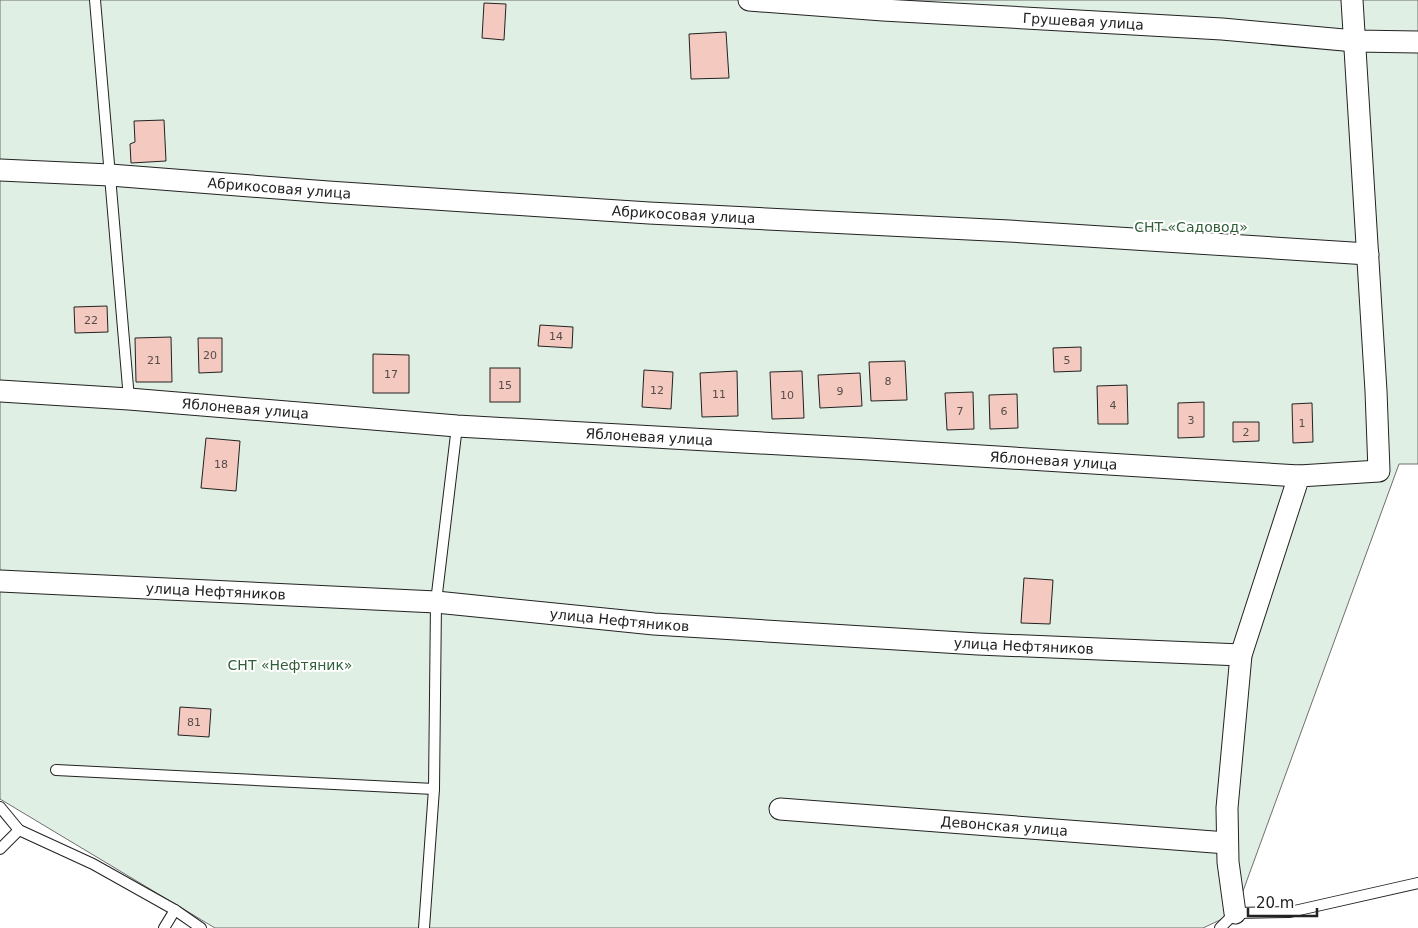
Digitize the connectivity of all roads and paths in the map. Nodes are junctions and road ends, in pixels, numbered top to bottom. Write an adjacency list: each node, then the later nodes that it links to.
1 (95, 0): 7 (lane)
2 (749, 0): 4 (street, Грушевая улица)
3 (1352, 0): 4 (street)
4 (1355, 41): 5 (street, Грушевая улица); 8 (street)
5 (1418, 42)
6 (0, 170): 7 (street, Абрикосовая улица)
7 (110, 175): 8 (street, Абрикосовая улица); 10 (lane)
8 (1368, 254): 12 (street, Яблоневая улица)
9 (0, 391): 10 (street, Яблоневая улица)
10 (130, 399): 11 (street, Яблоневая улица)
11 (457, 426): 12 (street, Яблоневая улица); 14 (lane)
12 (1299, 476): 15 (street)
13 (0, 582): 14 (street, улица Нефтяников)
14 (436, 602): 15 (street, улица Нефтяников); 17 (lane)
15 (1241, 655): 21 (street)
16 (56, 770): 17 (lane)
17 (434, 789): 28 (lane)
18 (0, 807): 20 (lane)
19 (780, 809): 21 (street, Девонская улица)
20 (19, 830): 22 (lane); 24 (lane)
21 (1228, 843): 25 (street)
22 (0, 849)
23 (1418, 883): 25 (lane)
24 (175, 910): 26 (lane); 27 (lane)
25 (1235, 913): 29 (lane)
26 (164, 928)
27 (200, 928)
28 (424, 928)
29 (1220, 928)

